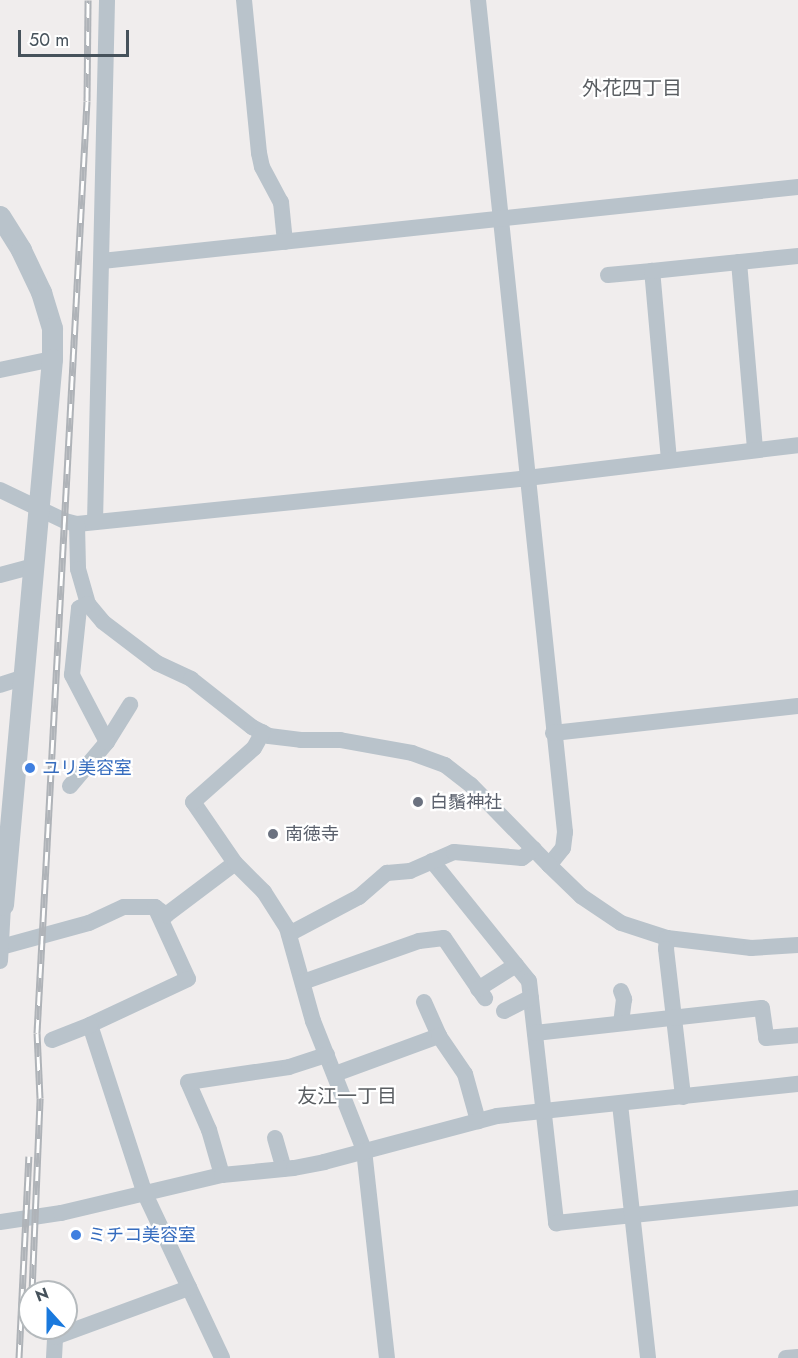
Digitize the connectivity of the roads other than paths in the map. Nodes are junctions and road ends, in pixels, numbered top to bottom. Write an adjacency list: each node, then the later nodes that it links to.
1 (107, 0): 9 (street)
2 (244, 0): 7 (street)
3 (477, 0): 6 (street)
4 (798, 187): 6 (street)
5 (0, 216): 13 (street)
6 (500, 219): 7 (street); 18 (street)
7 (285, 242): 9 (street)
8 (798, 256): 10 (street)
9 (102, 261): 21 (street)
10 (739, 262): 11 (street); 16 (street)
11 (652, 271): 12 (street); 17 (street)
12 (608, 275)
13 (52, 359): 14 (street); 20 (street)
14 (0, 370)
15 (798, 445): 16 (street)
16 (755, 449): 17 (street)
17 (669, 460): 18 (street)
18 (527, 478): 21 (street); 31 (street)
19 (0, 490): 20 (street)
20 (39, 509): 22 (street); 23 (street)
21 (95, 522): 22 (street)
22 (77, 524): 25 (street)
23 (33, 566): 24 (street); 26 (street)
24 (0, 576)
25 (88, 604): 30 (street); 32 (street)
26 (22, 678): 27 (street); 34 (street)
27 (0, 685)
28 (129, 705): 32 (street)
29 (798, 706): 31 (street)
30 (263, 732): 35 (street); 37 (street)
31 (553, 733): 38 (street)
32 (107, 742): 33 (street)
33 (70, 786)
34 (4, 835): 39 (street)
35 (534, 849): 36 (street); 38 (street)
36 (432, 861): 41 (street); 45 (street)
37 (235, 863): 40 (street); 41 (street)
38 (549, 864): 42 (street)
39 (3, 905): 44 (street)
40 (155, 907): 44 (street); 53 (street)
41 (289, 934): 46 (street)
42 (667, 938): 43 (street); 51 (street)
43 (798, 945)
44 (1, 954)
45 (516, 965): 46 (street); 48 (street)
46 (303, 982): 58 (street)
47 (621, 991): 52 (street)
48 (531, 998): 50 (street); 54 (street)
49 (424, 1002): 56 (street)
50 (504, 1011)
51 (674, 1016): 52 (street); 55 (street); 61 (street)
52 (621, 1022): 54 (street)
53 (90, 1025): 57 (street); 69 (street)
54 (535, 1033): 63 (street)
55 (798, 1035)
56 (439, 1036): 59 (street); 64 (street)
57 (52, 1040)
58 (327, 1055): 59 (street); 68 (street)
59 (335, 1074): 66 (street)
60 (798, 1084): 61 (street)
61 (683, 1096): 62 (street)
62 (620, 1104): 63 (street); 71 (street)
63 (545, 1111): 64 (street); 71 (street)
64 (478, 1121): 66 (street)
65 (275, 1138): 67 (street)
66 (364, 1150): 67 (street); 77 (street)
67 (284, 1169): 68 (street)
68 (222, 1175): 69 (street)
69 (145, 1194): 72 (street); 73 (street)
70 (798, 1198): 71 (street)
71 (632, 1215): 78 (street)
72 (0, 1222)
73 (189, 1288): 75 (street); 76 (street)
74 (798, 1357): 79 (street)
75 (54, 1358)
76 (222, 1358)
77 (387, 1358)
78 (648, 1358)
79 (786, 1358)

